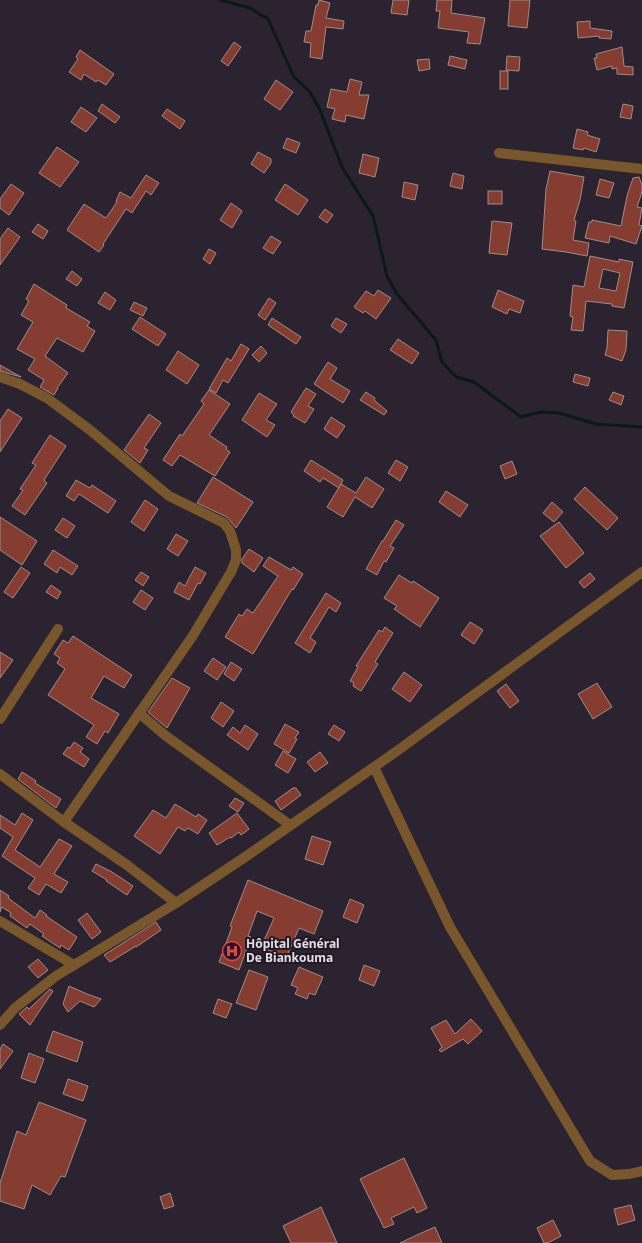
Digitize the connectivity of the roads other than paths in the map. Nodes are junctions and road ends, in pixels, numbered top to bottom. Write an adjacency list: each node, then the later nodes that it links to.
1 (500, 153): 2 (street)
2 (642, 169)
3 (0, 376): 6 (street)
4 (642, 572): 8 (street)
5 (58, 629): 7 (street)
6 (139, 713): 10 (street); 11 (street)
7 (0, 719)
8 (374, 767): 11 (street); 16 (street)
9 (0, 774): 10 (street)
10 (64, 822): 12 (street)
11 (290, 825): 12 (street)
12 (176, 903): 14 (street)
13 (0, 921): 14 (street)
14 (74, 965): 15 (street)
15 (0, 1025)
16 (642, 1171)

